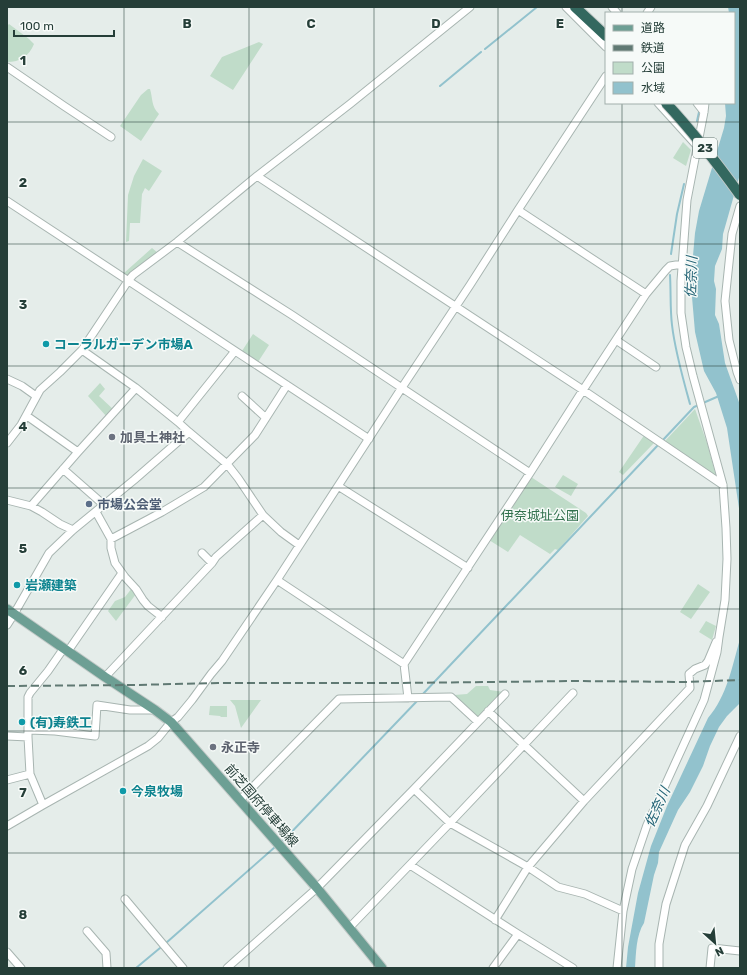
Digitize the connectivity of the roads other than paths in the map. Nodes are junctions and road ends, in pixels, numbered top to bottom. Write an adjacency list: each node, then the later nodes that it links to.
1 (470, 7): 20 (street)
2 (566, 7): 9 (street)
3 (576, 7): 7 (highway)
4 (579, 7): 8 (highway)
5 (584, 7): 6 (highway)
6 (605, 30)
7 (605, 35)
8 (605, 35)
9 (605, 46)
10 (7, 67): 18 (street)
11 (605, 78): 25 (street)
12 (659, 104): 19 (street)
13 (667, 104): 22 (highway, 23, bridge)
14 (673, 104): 21 (highway, 23)
15 (698, 104): 17 (street)
16 (705, 104): 17 (street)
17 (704, 112): 19 (street)
18 (111, 137)
19 (697, 146): 27 (street)
20 (257, 176): 26 (street); 30 (street)
21 (740, 187)
22 (740, 195)
23 (7, 201): 28 (street)
24 (740, 206): 36 (street)
25 (518, 210): 29 (street); 30 (street)
26 (177, 242): 28 (street); 39 (street)
27 (682, 266): 29 (street); 53 (street)
28 (128, 281): 32 (street); 33 (street)
29 (646, 294): 31 (street)
30 (455, 306): 39 (street); 40 (street)
31 (616, 340): 34 (street); 40 (street)
32 (82, 350): 38 (street); 41 (street)
33 (235, 352): 37 (street); 45 (street)
34 (656, 367)
35 (7, 379): 41 (street)
36 (740, 380)
37 (287, 385): 44 (street); 47 (street)
38 (136, 388): 45 (street); 49 (street)
39 (401, 389): 47 (street); 52 (street)
40 (583, 390): 52 (street); 53 (street)
41 (36, 396): 43 (street)
42 (242, 396): 44 (street)
43 (26, 416): 48 (street); 49 (street)
44 (266, 418): 50 (street)
45 (178, 422): 46 (street)
46 (189, 432): 50 (street); 56 (street)
47 (369, 439): 54 (street)
48 (7, 443)
49 (78, 452): 51 (street)
50 (227, 464): 59 (street); 61 (street)
51 (63, 469): 56 (street); 57 (street)
52 (530, 473): 65 (street)
53 (723, 485): 71 (street)
54 (338, 486): 62 (street); 65 (street)
55 (7, 500): 57 (street)
56 (104, 504): 58 (street)
57 (32, 506): 60 (street)
58 (96, 512): 60 (street); 61 (street)
59 (263, 515): 62 (street); 64 (street)
60 (73, 530): 68 (street)
61 (111, 539): 66 (street)
62 (299, 545): 67 (street)
63 (202, 553): 64 (street)
64 (212, 564): 69 (street)
65 (468, 568): 73 (street)
66 (122, 573): 69 (street); 72 (street)
67 (277, 580): 73 (street); 80 (street)
68 (11, 612): 70 (street); 72 (main road, 前芝国府停車場線)
69 (162, 617): 74 (street)
70 (7, 625)
71 (719, 637): 90 (street); 98 (street)
72 (66, 649): 74 (main road, 前芝国府停車場線); 82 (street)
73 (404, 664): 77 (street)
74 (105, 677): 78 (main road, 前芝国府停車場線)
75 (573, 693): 85 (street)
76 (505, 694): 79 (street)
77 (408, 698): 81 (street); 89 (street)
78 (155, 710): 80 (main road, 前芝国府停車場線); 82 (street)
79 (488, 711): 81 (street); 85 (street)
80 (171, 722): 89 (main road, 前芝国府停車場線); 91 (street)
81 (478, 722): 88 (street)
82 (29, 734): 83 (street); 86 (street)
83 (7, 736)
84 (740, 736): 113 (street)
85 (524, 745): 90 (street); 92 (street)
86 (30, 774): 87 (street); 91 (street)
87 (7, 780)
88 (414, 789): 92 (street); 96 (street)
89 (240, 800): 96 (main road, 前芝国府停車場線)
90 (584, 801): 95 (street)
91 (44, 805): 93 (street)
92 (450, 823): 94 (street); 95 (street)
93 (7, 826)
94 (410, 865): 99 (street); 100 (street)
95 (528, 867): 98 (street); 99 (street)
96 (317, 888): 100 (main road, 前芝国府停車場線); 108 (street)
97 (125, 899): 107 (street)
98 (623, 911): 112 (street)
99 (495, 920): 102 (street)
100 (349, 928): 109 (main road, 前芝国府停車場線)
101 (87, 931): 106 (street)
102 (518, 934): 110 (street); 111 (street)
103 (740, 951): 114 (street)
104 (7, 952): 105 (street)
105 (21, 968)
106 (107, 968)
107 (183, 968)
108 (227, 968)
109 (382, 968)
110 (493, 968)
111 (573, 968)
112 (616, 968)
113 (658, 968)
114 (710, 968)

